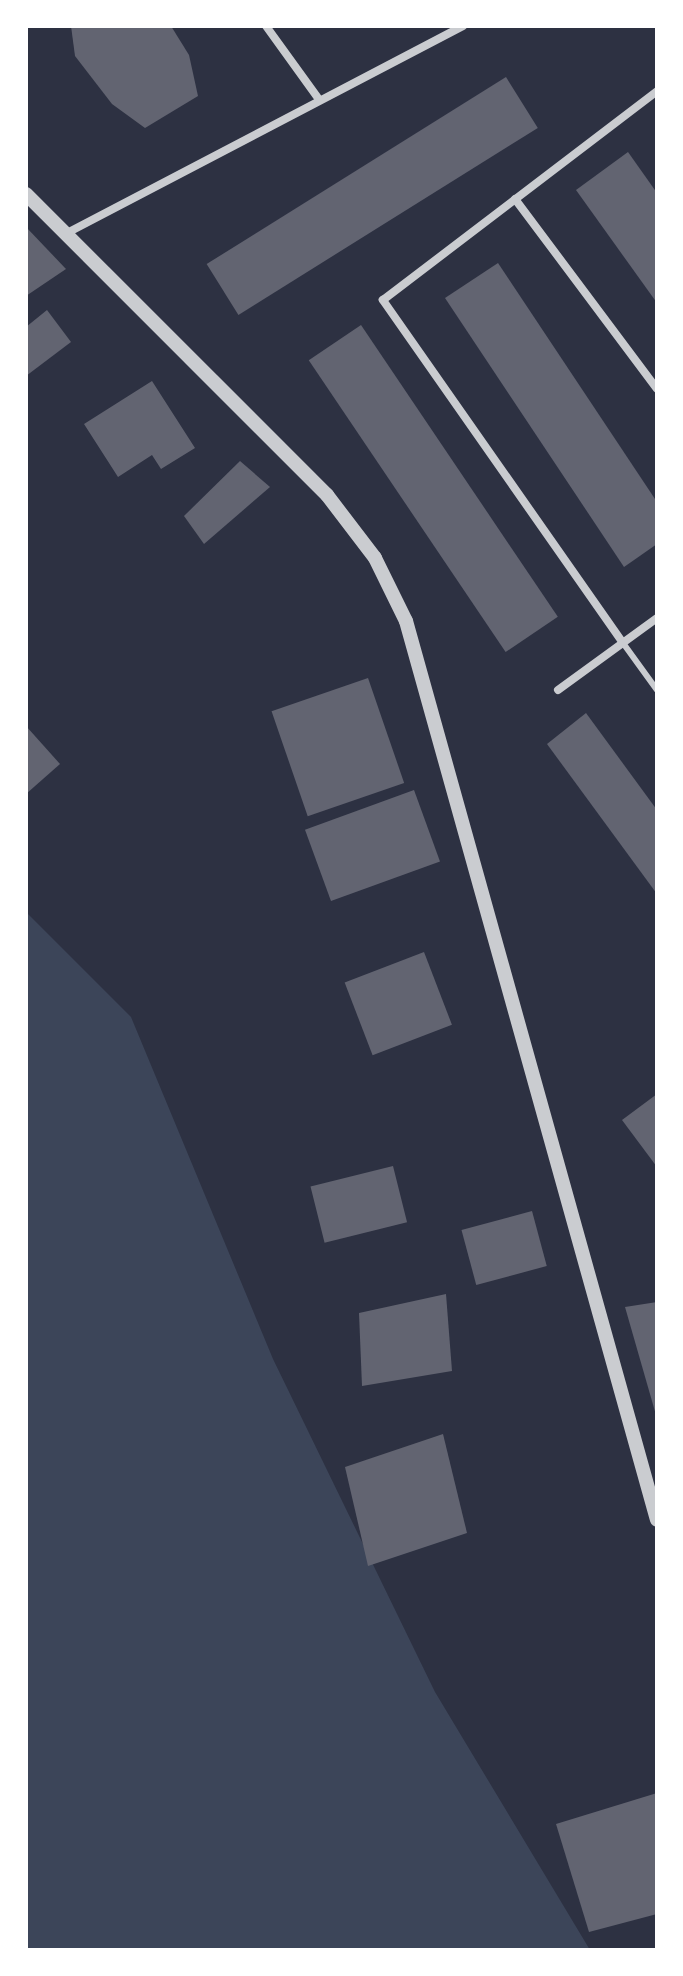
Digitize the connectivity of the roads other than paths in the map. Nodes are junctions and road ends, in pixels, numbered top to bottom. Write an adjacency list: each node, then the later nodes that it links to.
1 (266, 26): 4 (street)
2 (463, 26): 4 (street)
3 (657, 91): 6 (street)
4 (318, 98): 7 (street)
5 (26, 194): 7 (street)
6 (515, 199): 8 (street); 10 (street)
7 (67, 233): 13 (street)
8 (657, 389)
9 (657, 618): 10 (street)
10 (623, 643): 11 (street); 12 (lane)
11 (558, 690)
12 (657, 690)
13 (657, 1520)

